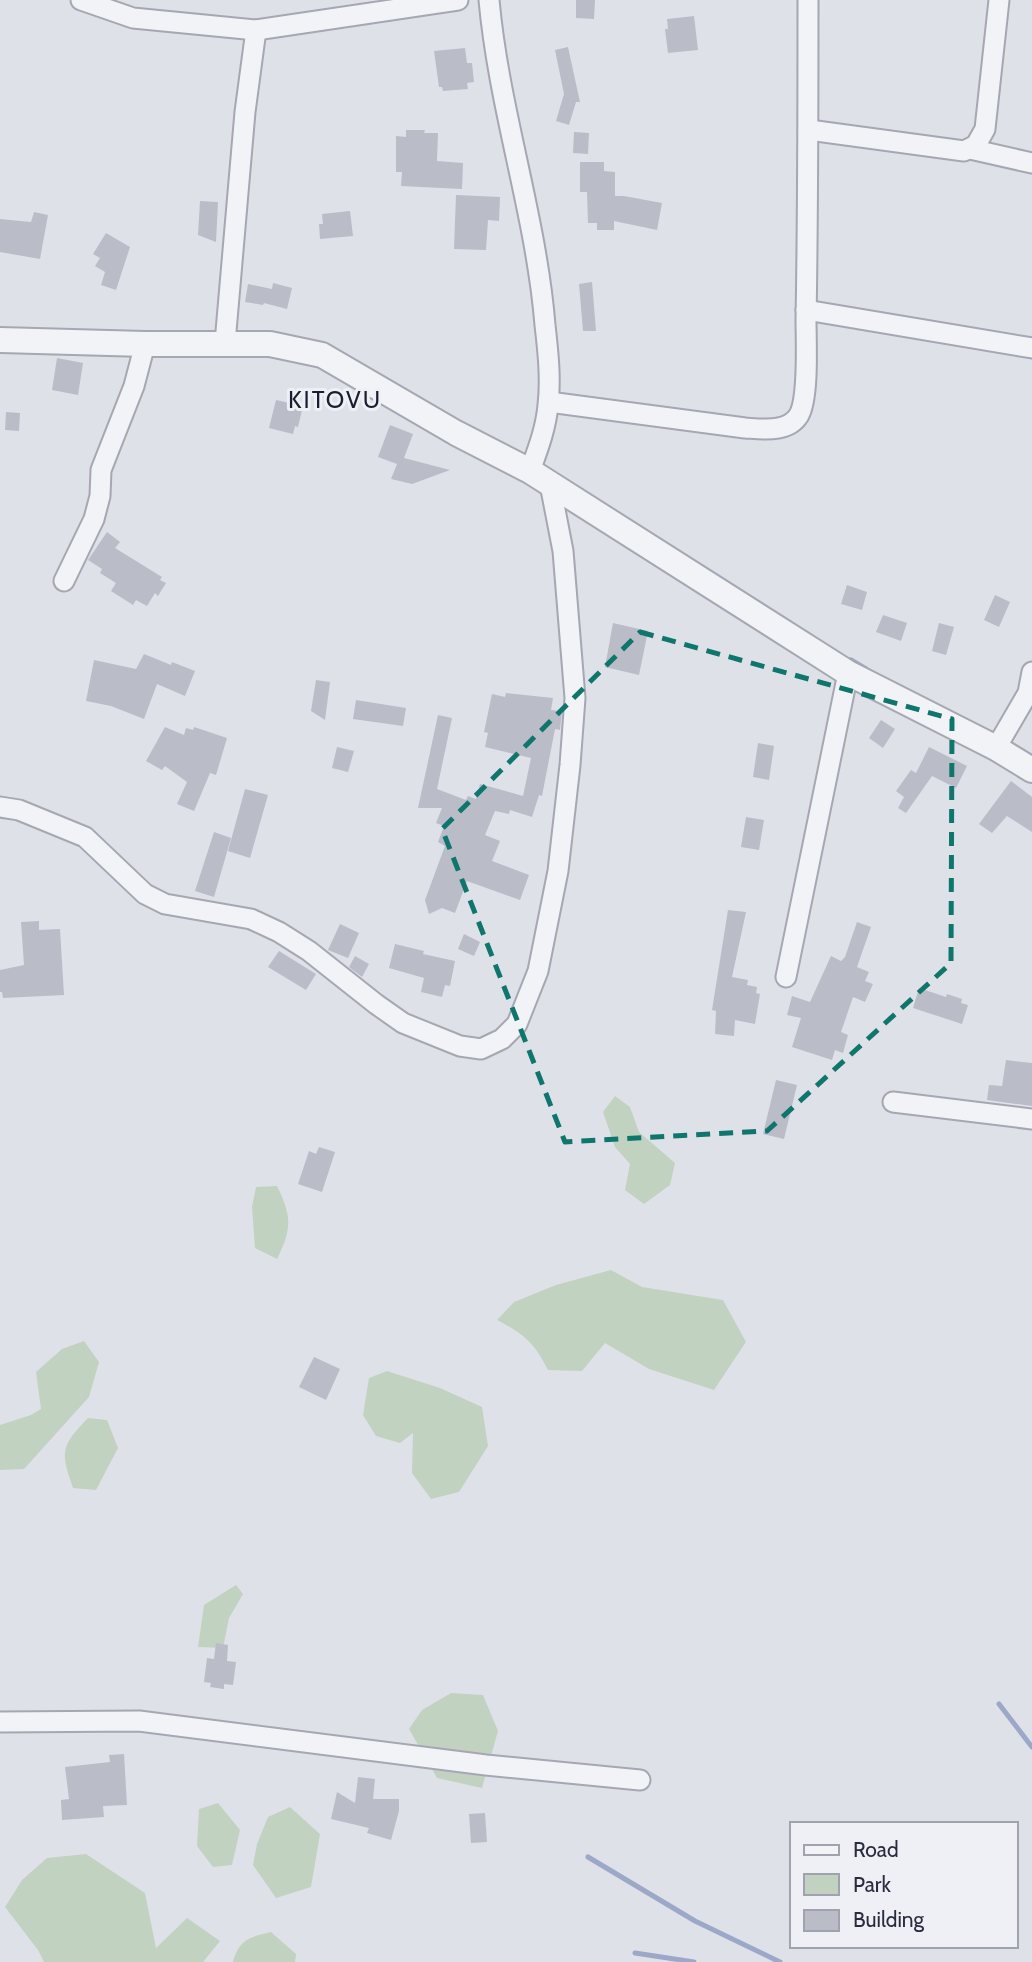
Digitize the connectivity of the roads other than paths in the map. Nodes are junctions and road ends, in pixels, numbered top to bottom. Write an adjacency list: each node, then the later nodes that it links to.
1 (81, 0): 6 (street)
2 (458, 0): 6 (street)
3 (489, 0): 15 (street)
4 (808, 0): 7 (street)
5 (999, 0): 8 (street)
6 (257, 30): 12 (street)
7 (808, 130): 8 (street); 10 (street)
8 (970, 149): 9 (street)
9 (1032, 163)
10 (806, 310): 14 (street); 15 (street)
11 (0, 340): 13 (street)
12 (225, 343): 13 (street); 16 (street)
13 (145, 344): 17 (street)
14 (1032, 348)
15 (549, 402): 16 (street)
16 (540, 478): 19 (street); 22 (street)
17 (64, 581)
18 (1032, 672): 20 (street)
19 (848, 673): 20 (street); 23 (street)
20 (996, 748): 21 (street)
21 (1032, 770)
22 (0, 807)
23 (786, 976)
24 (893, 1102): 25 (street)
25 (1032, 1119)
26 (0, 1722): 27 (street)
27 (640, 1780)

